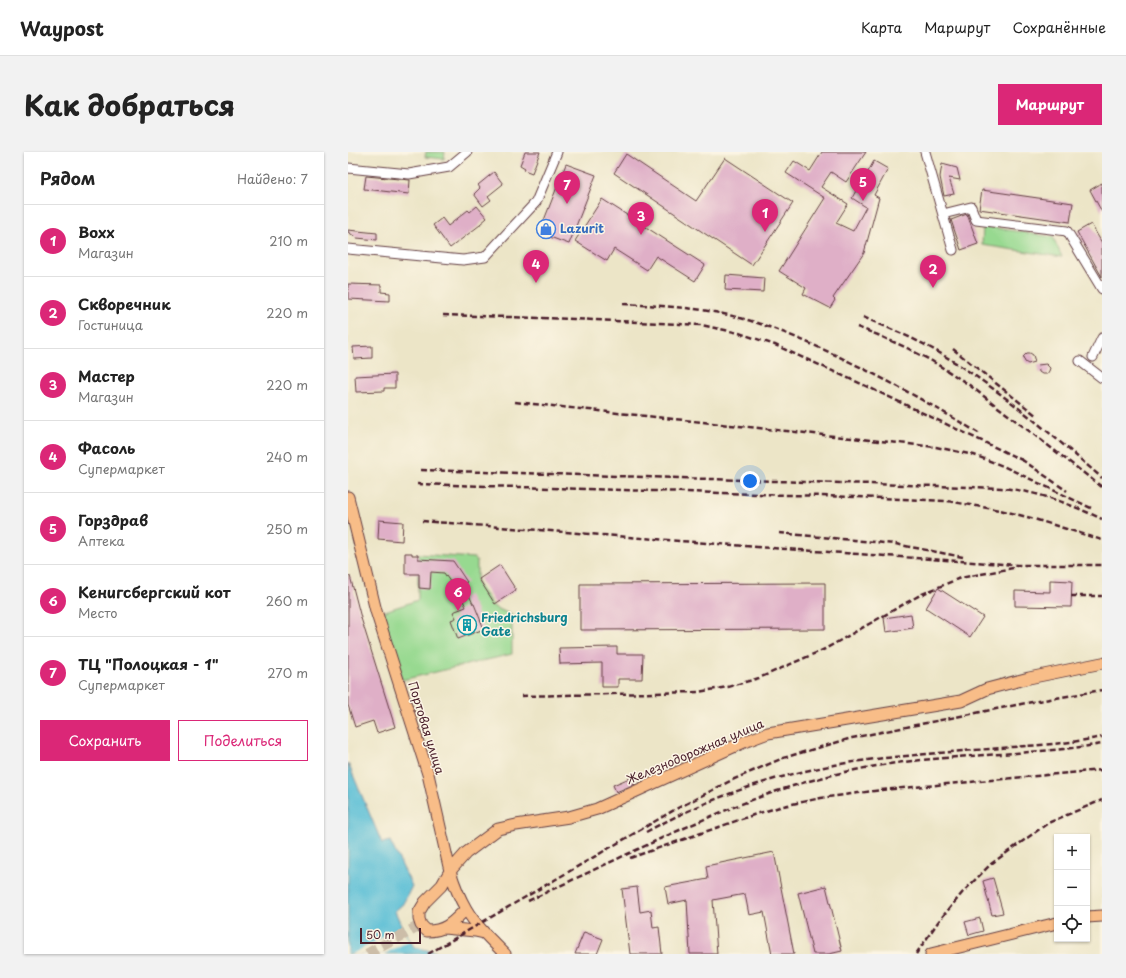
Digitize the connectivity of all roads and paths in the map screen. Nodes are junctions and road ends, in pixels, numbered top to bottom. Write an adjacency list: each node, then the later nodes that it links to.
1 (467, 152): 4 (street)
2 (557, 152): 6 (street)
3 (925, 152): 5 (street)
4 (348, 168)
5 (943, 214): 7 (street); 8 (street)
6 (348, 249)
7 (953, 250)
8 (1102, 289)
9 (1102, 338): 10 (street)
10 (1093, 357)
11 (1080, 361): 12 (street)
12 (1102, 378)
13 (348, 497): 15 (main road, Портовая улица)
14 (1102, 663): 15 (main road, Железнодорожная улица)
15 (450, 871): 16 (main road, Портовая улица); 20 (main road, Железнодорожная улица)
16 (466, 909): 20 (main road); 21 (main road, Портовая улица)
17 (1102, 916): 18 (main road)
18 (1090, 917)
19 (1054, 924): 23 (main road)
20 (444, 928): 21 (main road, Железнодорожная улица)
21 (484, 933): 22 (main road, Портовая улица)
22 (505, 954)
23 (931, 954)

